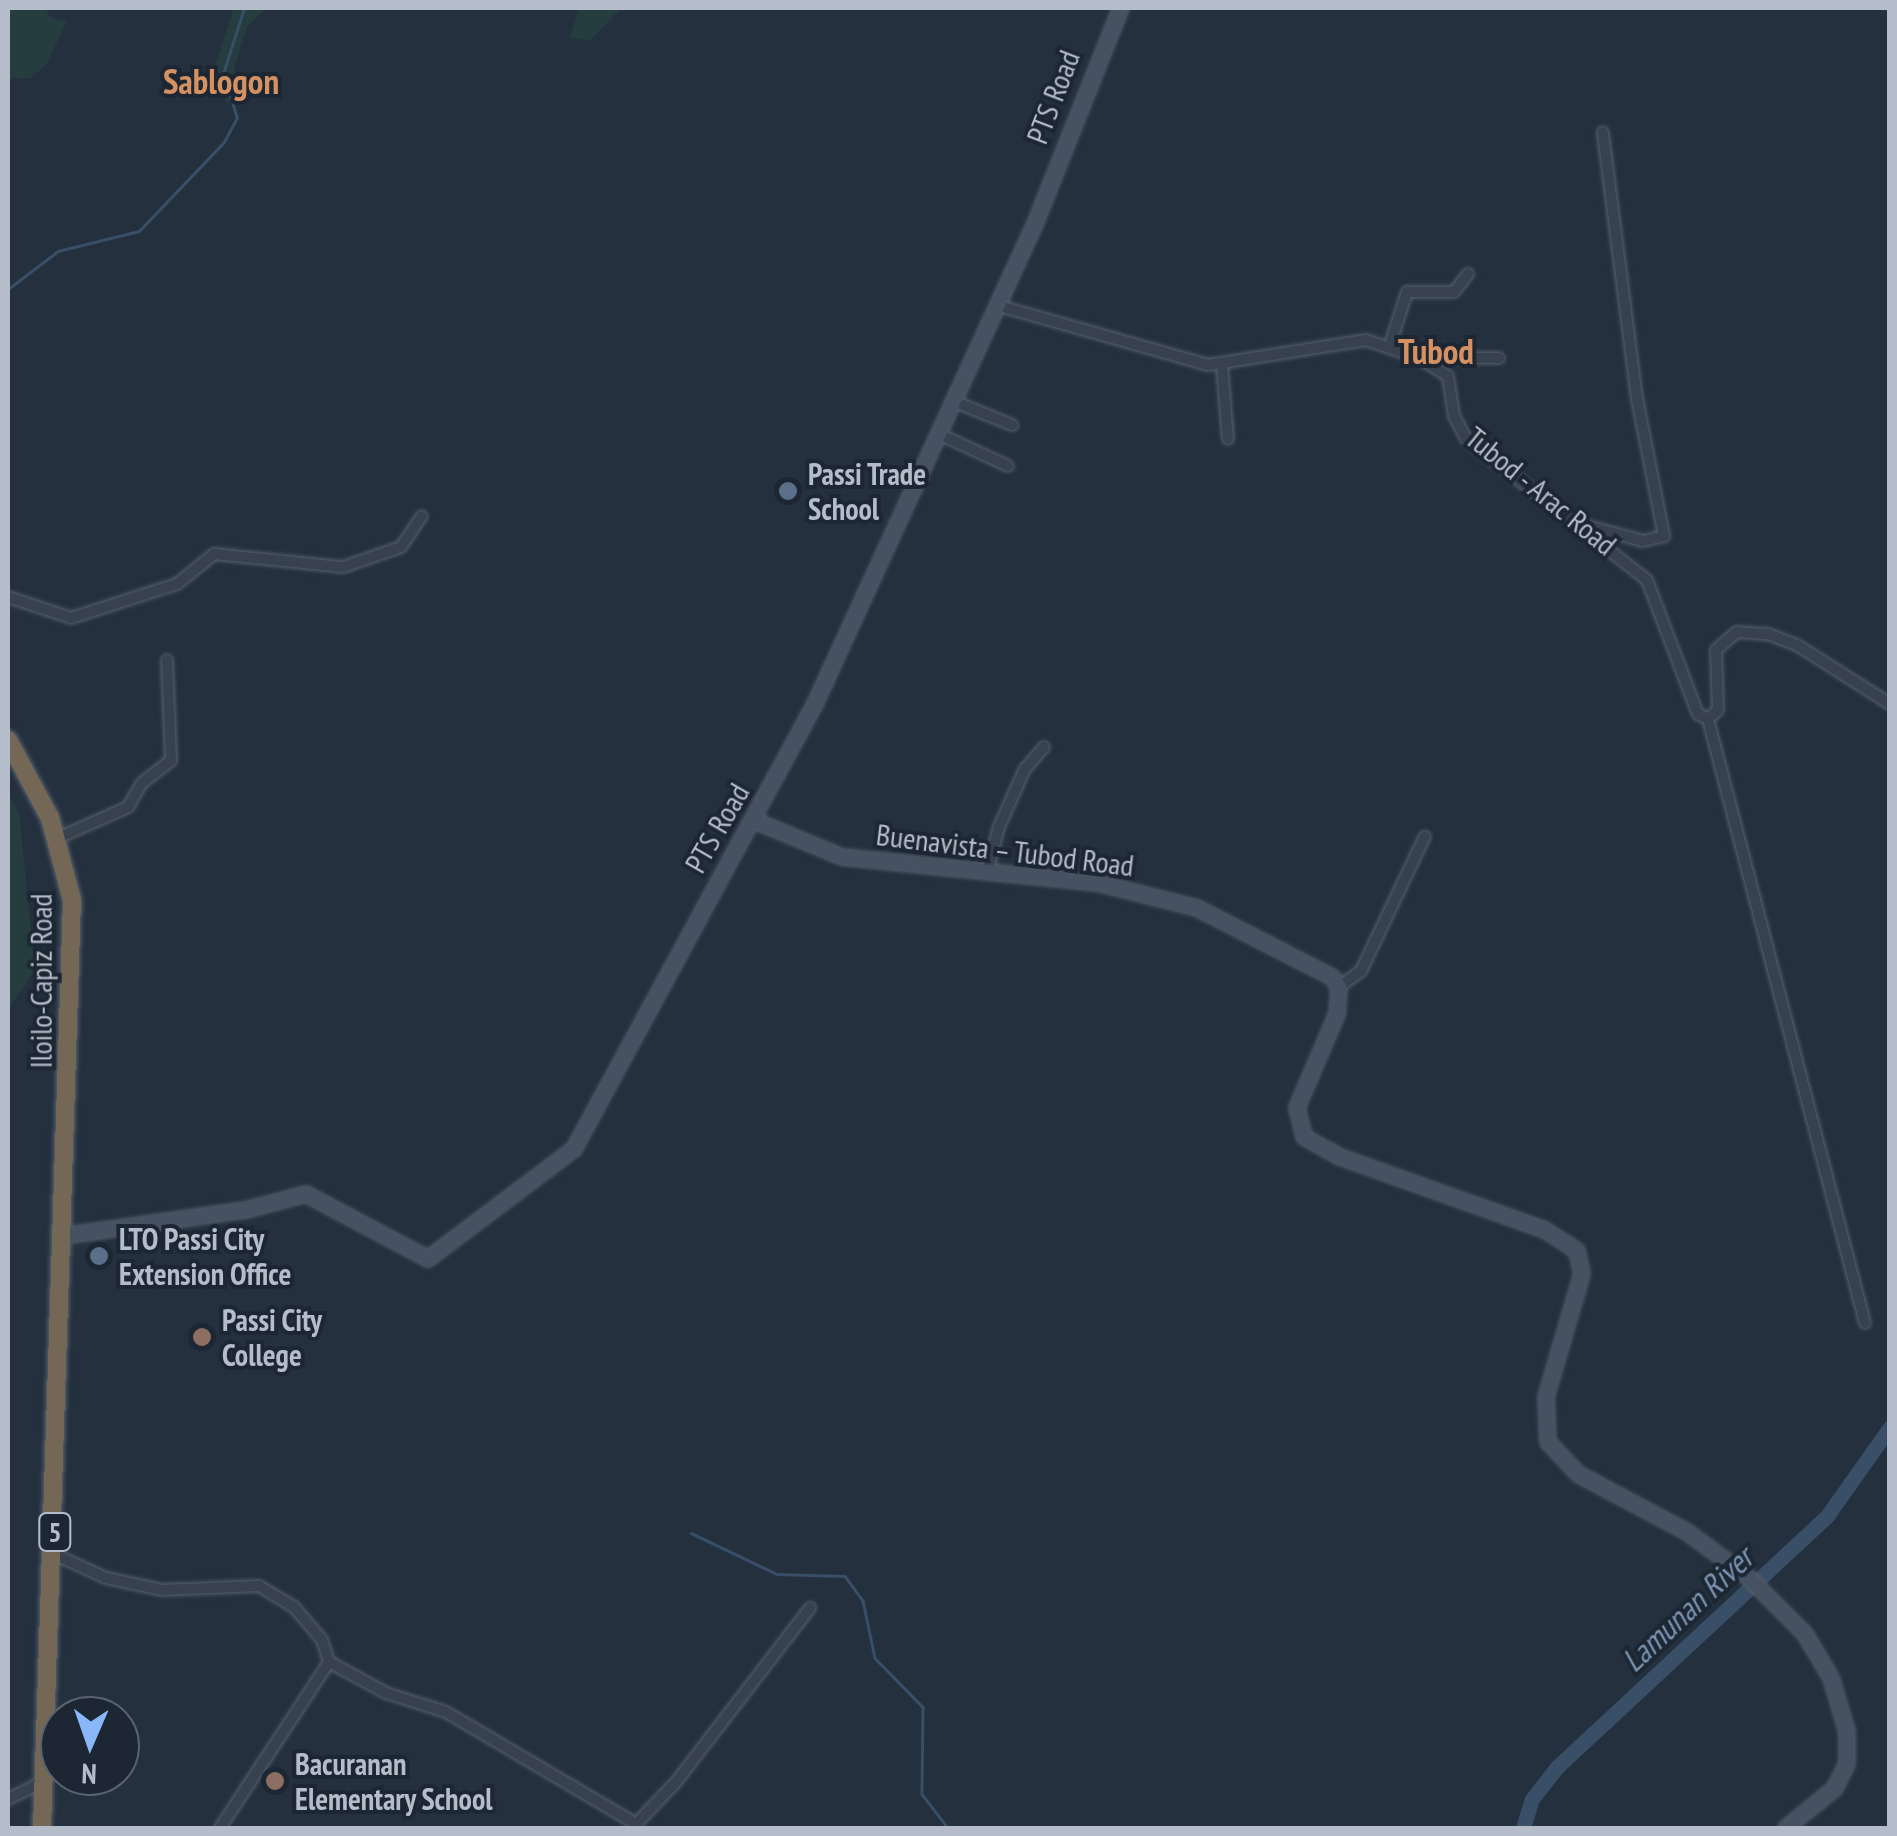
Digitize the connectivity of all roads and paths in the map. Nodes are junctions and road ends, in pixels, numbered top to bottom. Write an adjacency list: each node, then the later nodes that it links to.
1 (1121, 8): 4 (main road, PTS Road)
2 (1603, 132): 15 (street)
3 (1468, 274): 5 (street)
4 (996, 305): 8 (street, Tubod - Arac Road); 9 (main road, PTS Road)
5 (1390, 345): 6 (street, Tubod - Arac Road); 8 (street, Tubod - Arac Road)
6 (1419, 358): 7 (street); 15 (street, Tubod - Arac Road)
7 (1499, 358)
8 (1222, 365): 12 (street)
9 (953, 400): 10 (street); 11 (main road, PTS Road)
10 (1012, 425)
11 (939, 434): 13 (street); 22 (main road, PTS Road)
12 (1228, 438)
13 (1008, 466)
14 (422, 516): 16 (street)
15 (1575, 524): 19 (street, Tubod - Arac Road)
16 (8, 596)
17 (167, 660): 24 (street)
18 (1890, 704): 19 (street)
19 (1708, 719): 28 (street)
20 (8, 740): 24 (highway, Iloilo-Capiz Road / 5)
21 (1044, 747): 25 (street)
22 (755, 821): 25 (main road, Buenavista – Tubod Road); 27 (main road, PTS Road)
23 (1425, 836): 26 (street)
24 (58, 838): 27 (highway, Iloilo-Capiz Road / 5)
25 (988, 872): 26 (main road, Buenavista – Tubod Road)
26 (1339, 988): 39 (main road)
27 (64, 1236): 29 (highway, 5)
28 (1865, 1322)
29 (54, 1554): 31 (street); 32 (highway, 5)
30 (810, 1608): 36 (street)
31 (329, 1662): 36 (street); 38 (street)
32 (48, 1696)
33 (40, 1784): 35 (street)
34 (43, 1796): 37 (highway, 5)
35 (8, 1799)
36 (641, 1826)
37 (42, 1828)
38 (220, 1828)
39 (1786, 1828)

